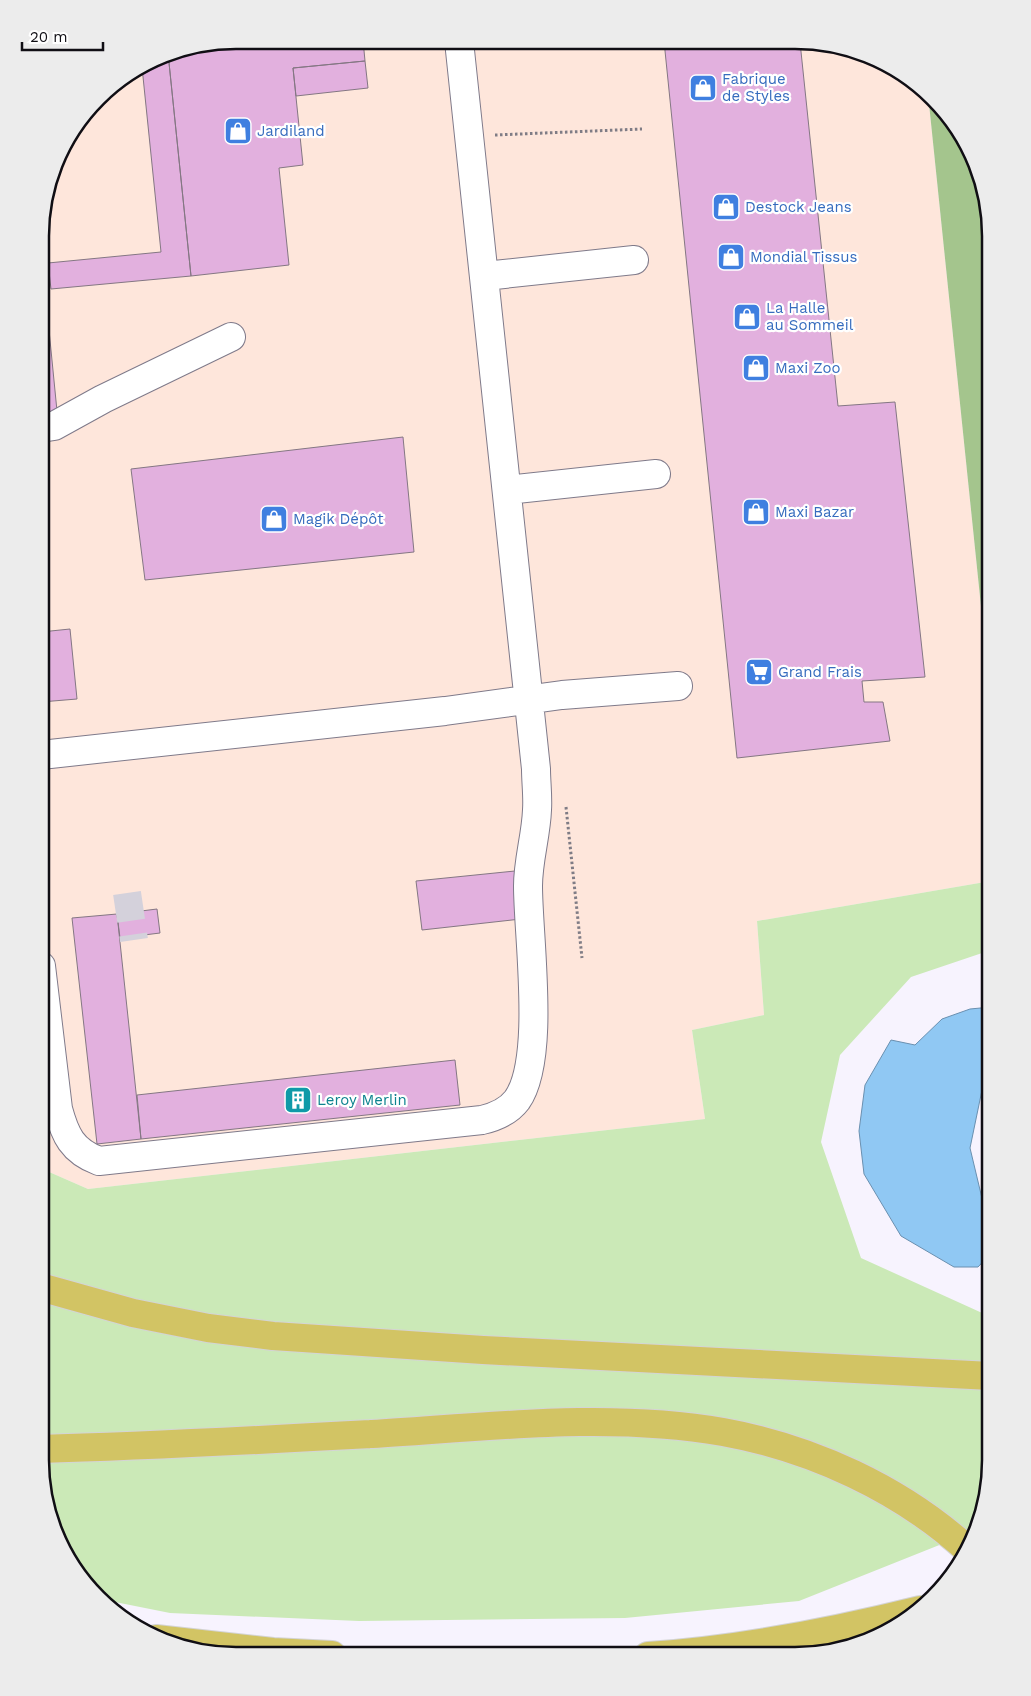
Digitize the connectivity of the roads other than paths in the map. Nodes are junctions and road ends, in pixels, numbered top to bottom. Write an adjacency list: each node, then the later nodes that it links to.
1 (460, 49): 3 (street)
2 (634, 260): 3 (street)
3 (484, 276): 7 (street)
4 (231, 337): 5 (street)
5 (49, 427)
6 (656, 474): 7 (street)
7 (507, 490): 9 (street)
8 (678, 686): 9 (street)
9 (530, 700): 10 (street); 11 (street)
10 (49, 754)
11 (49, 1033)
12 (49, 1289): 13 (highway)
13 (982, 1376)
14 (49, 1449): 15 (highway)
15 (962, 1545)
16 (901, 1615): 19 (highway)
17 (197, 1644): 18 (highway)
18 (228, 1647)
19 (724, 1647)

